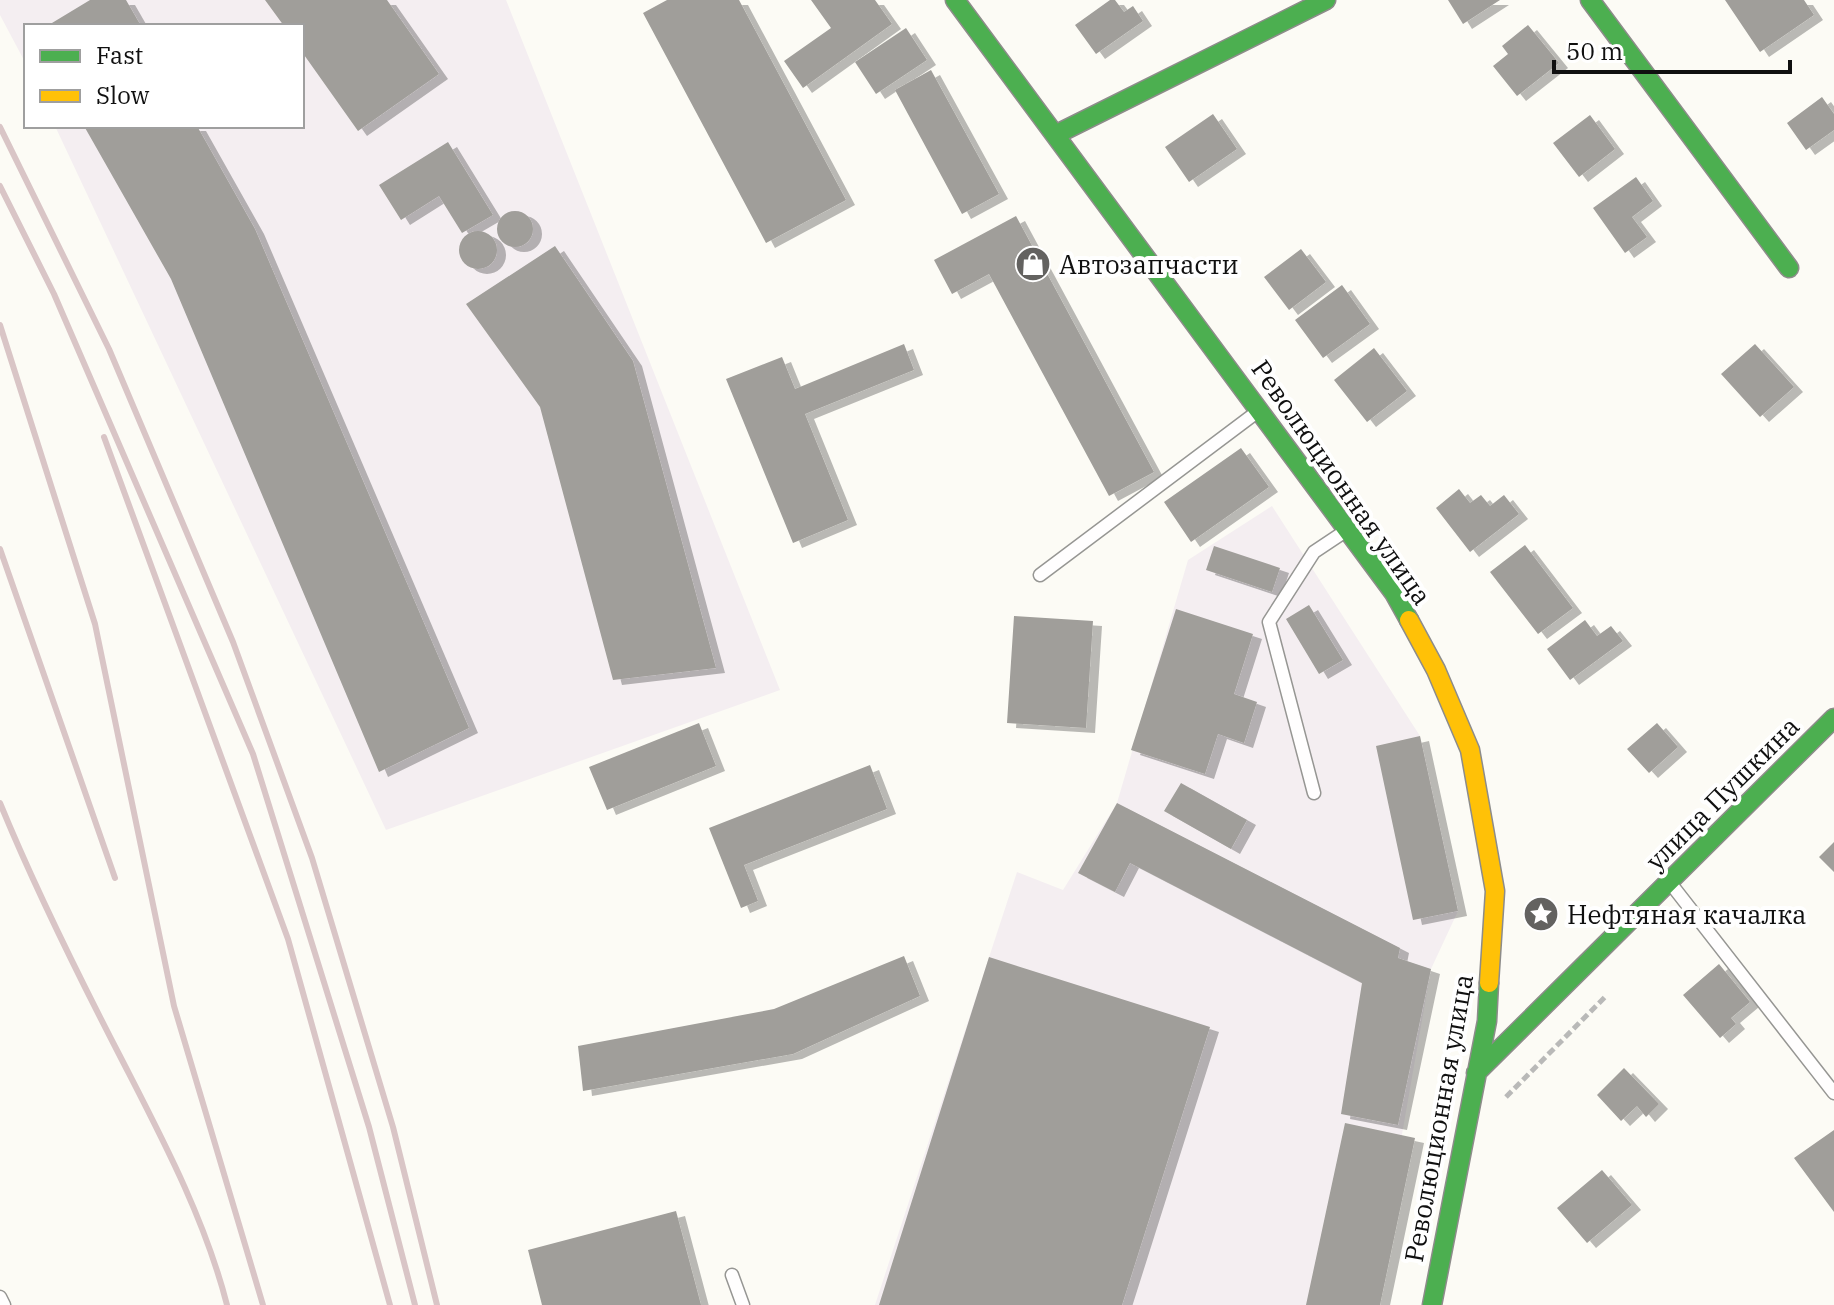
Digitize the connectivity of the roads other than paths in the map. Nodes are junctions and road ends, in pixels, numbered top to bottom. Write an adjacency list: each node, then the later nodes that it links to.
1 (955, 0): 4 (main road, Революционная улица)
2 (1326, 0): 4 (main road)
3 (1590, 0): 5 (main road)
4 (1057, 134): 6 (main road, Революционная улица)
5 (1789, 268)
6 (1259, 410): 7 (main road, Революционная улица); 8 (lane)
7 (1348, 530): 10 (lane); 12 (main road, Революционная улица)
8 (1040, 575)
9 (1834, 718): 11 (main road, улица Пушкина)
10 (1314, 793)
11 (1669, 882): 12 (main road, улица Пушкина); 13 (lane)
12 (1476, 1073): 18 (main road, Революционная улица)
13 (1834, 1093)
14 (732, 1275): 17 (lane)
15 (0, 1297): 16 (lane)
16 (4, 1305)
17 (743, 1305)
18 (1432, 1305)

